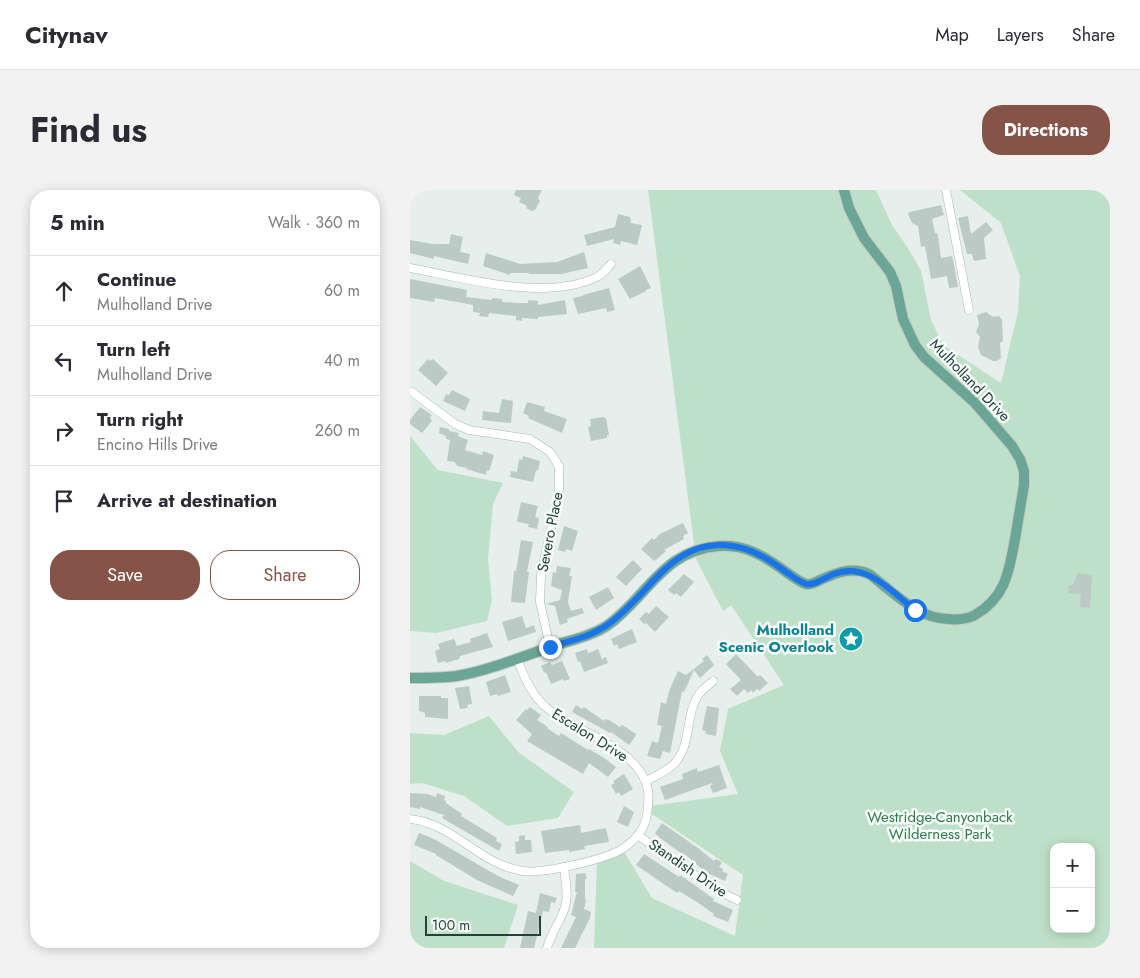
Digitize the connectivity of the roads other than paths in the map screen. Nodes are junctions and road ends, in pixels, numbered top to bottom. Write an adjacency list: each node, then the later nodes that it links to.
1 (844, 190): 7 (main road, Mulholland Drive)
2 (946, 190): 5 (street)
3 (611, 264): 4 (street)
4 (410, 268)
5 (970, 310)
6 (412, 392): 7 (street, Severo Place)
7 (550, 647): 8 (main road)
8 (518, 658): 9 (main road); 11 (street, Escalon Drive)
9 (410, 678)
10 (713, 681): 11 (street)
11 (646, 781): 13 (street)
12 (410, 819): 14 (street)
13 (639, 836): 14 (street); 15 (street, Standish Drive)
14 (564, 867): 16 (street)
15 (736, 900)
16 (548, 948)

